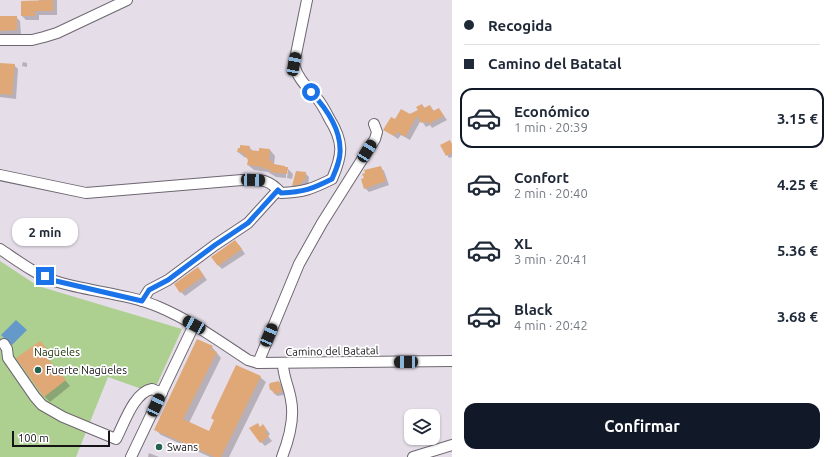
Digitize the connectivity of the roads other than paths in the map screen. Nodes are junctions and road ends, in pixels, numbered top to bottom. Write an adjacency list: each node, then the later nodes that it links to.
1 (127, 0): 3 (street)
2 (307, 0): 6 (street)
3 (0, 40)
4 (374, 124): 12 (street)
5 (0, 175): 6 (street)
6 (278, 190): 8 (street)
7 (0, 249): 8 (street, Camino del Batatal)
8 (142, 301): 9 (street, Camino del Batatal)
9 (194, 325): 12 (street, Camino del Batatal); 14 (street)
10 (4, 344): 14 (street)
11 (452, 361): 13 (street, Camino del Batatal)
12 (258, 363): 13 (street, Camino del Batatal)
13 (282, 364): 17 (street)
14 (162, 393): 16 (street)
15 (452, 445): 18 (street)
16 (131, 457)
17 (282, 457)
18 (413, 457)

